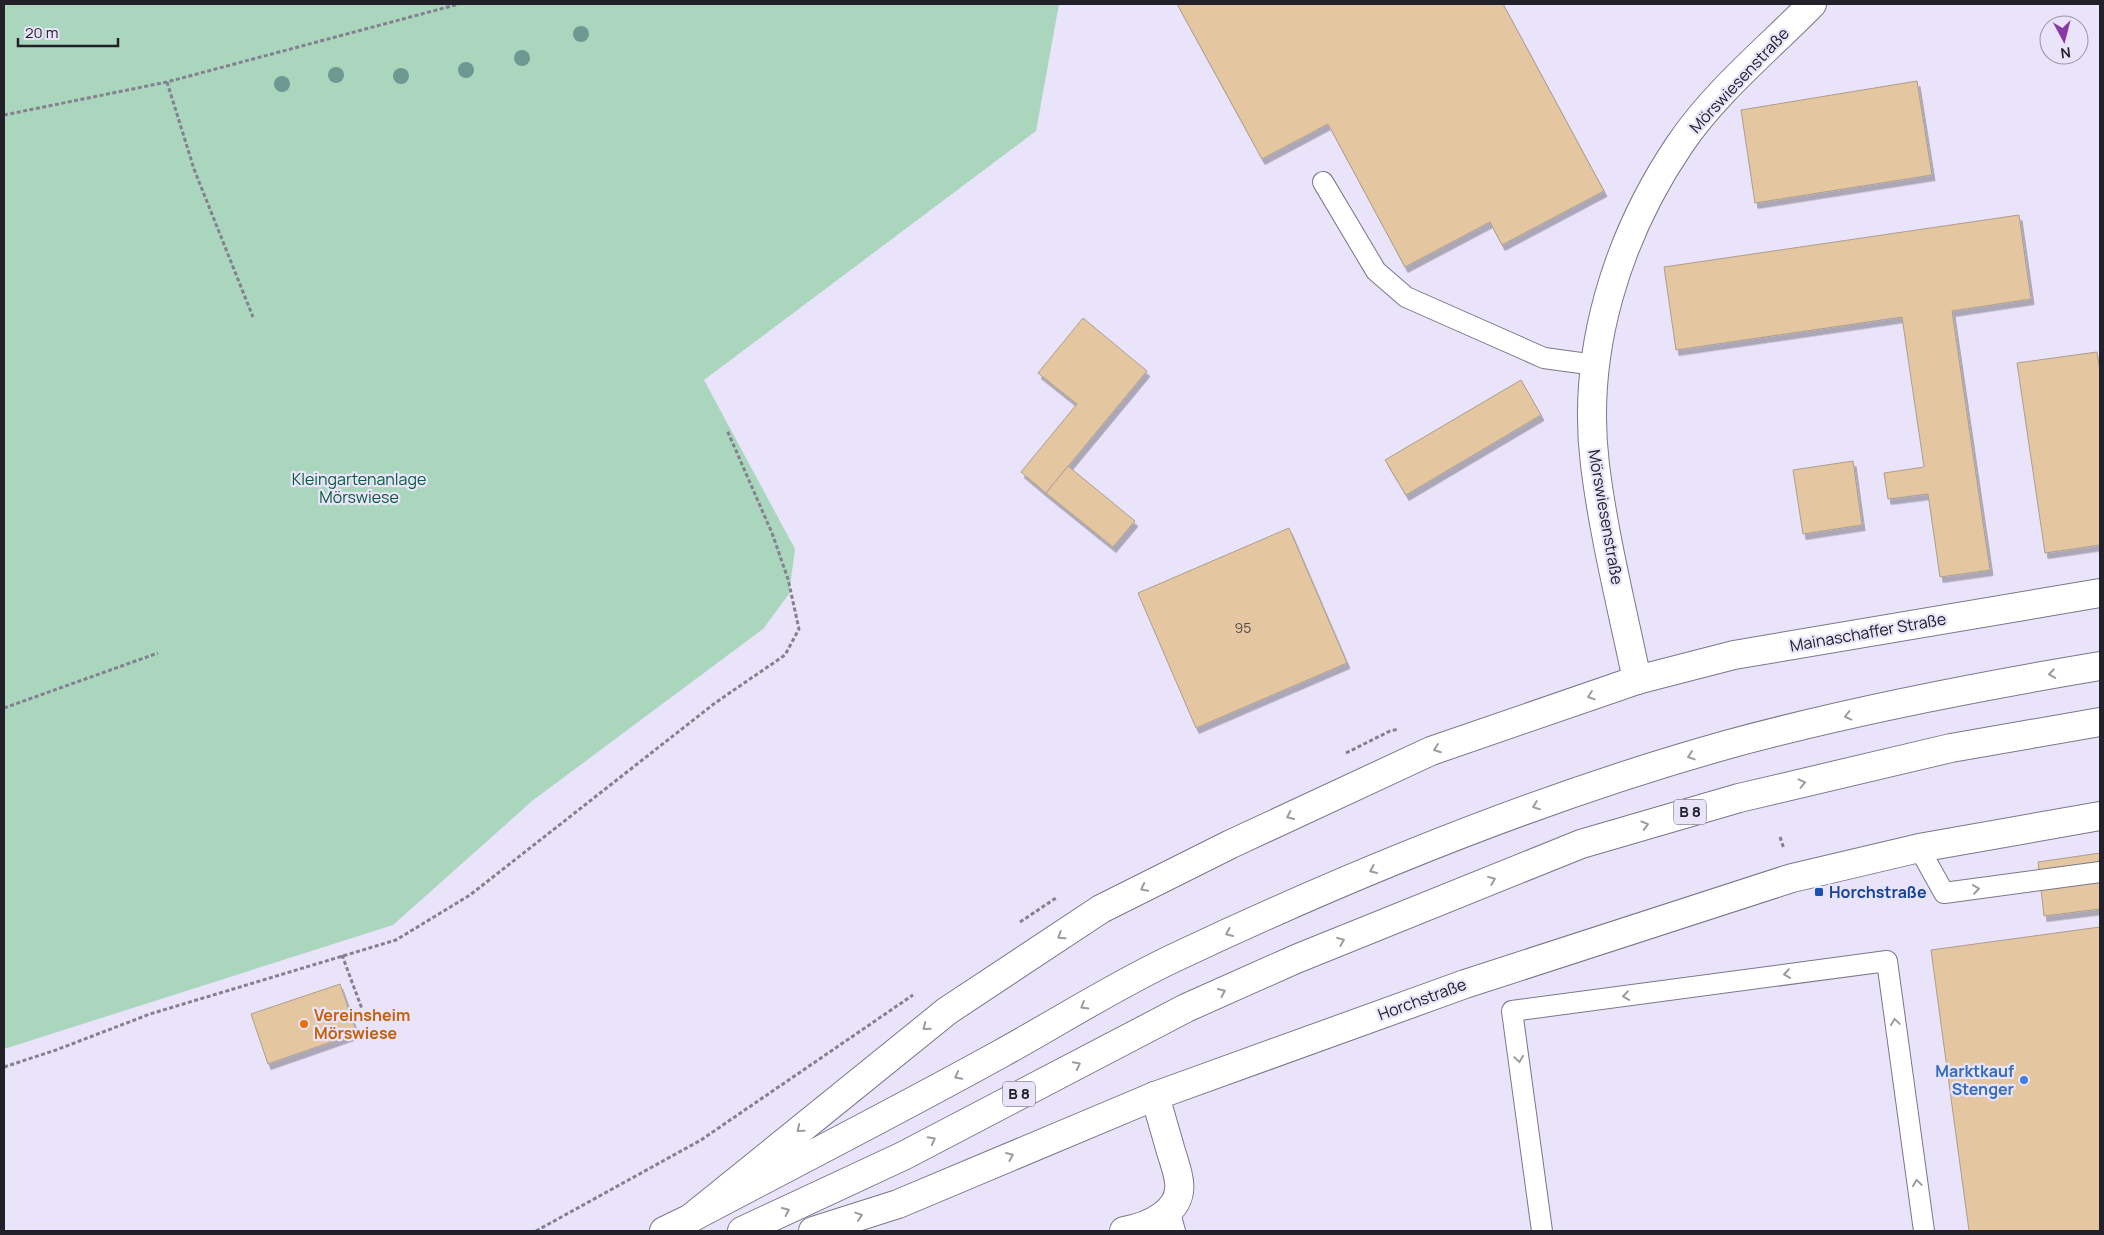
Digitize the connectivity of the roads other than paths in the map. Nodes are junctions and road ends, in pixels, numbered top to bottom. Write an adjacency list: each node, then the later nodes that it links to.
1 (1812, 4): 3 (main road, Mörswiesenstraße)
2 (1323, 182): 3 (lane)
3 (1595, 365): 6 (main road, Mörswiesenstraße)
4 (2100, 593): 6 (main road, Mainaschaffer Straße)
5 (2100, 666): 12 (main road, one-way to 12)
6 (1637, 680): 12 (main road, Mainaschaffer Straße, one-way to 12)
7 (2100, 722): 15 (main road, B 8, one-way to 7)
8 (2100, 816): 9 (main road, Horchstraße)
9 (1919, 848): 10 (lane, one-way to 10); 11 (main road, Horchstraße)
10 (2100, 872)
11 (1155, 1096): 13 (main road); 16 (main road, Horchstraße, one-way to 11)
12 (691, 1218): 14 (main road)
13 (1172, 1221): 17 (main road)
14 (664, 1231)
15 (742, 1231)
16 (813, 1231)
17 (1124, 1231)
18 (1542, 1231): 19 (lane, one-way to 18)
19 (1924, 1231)

